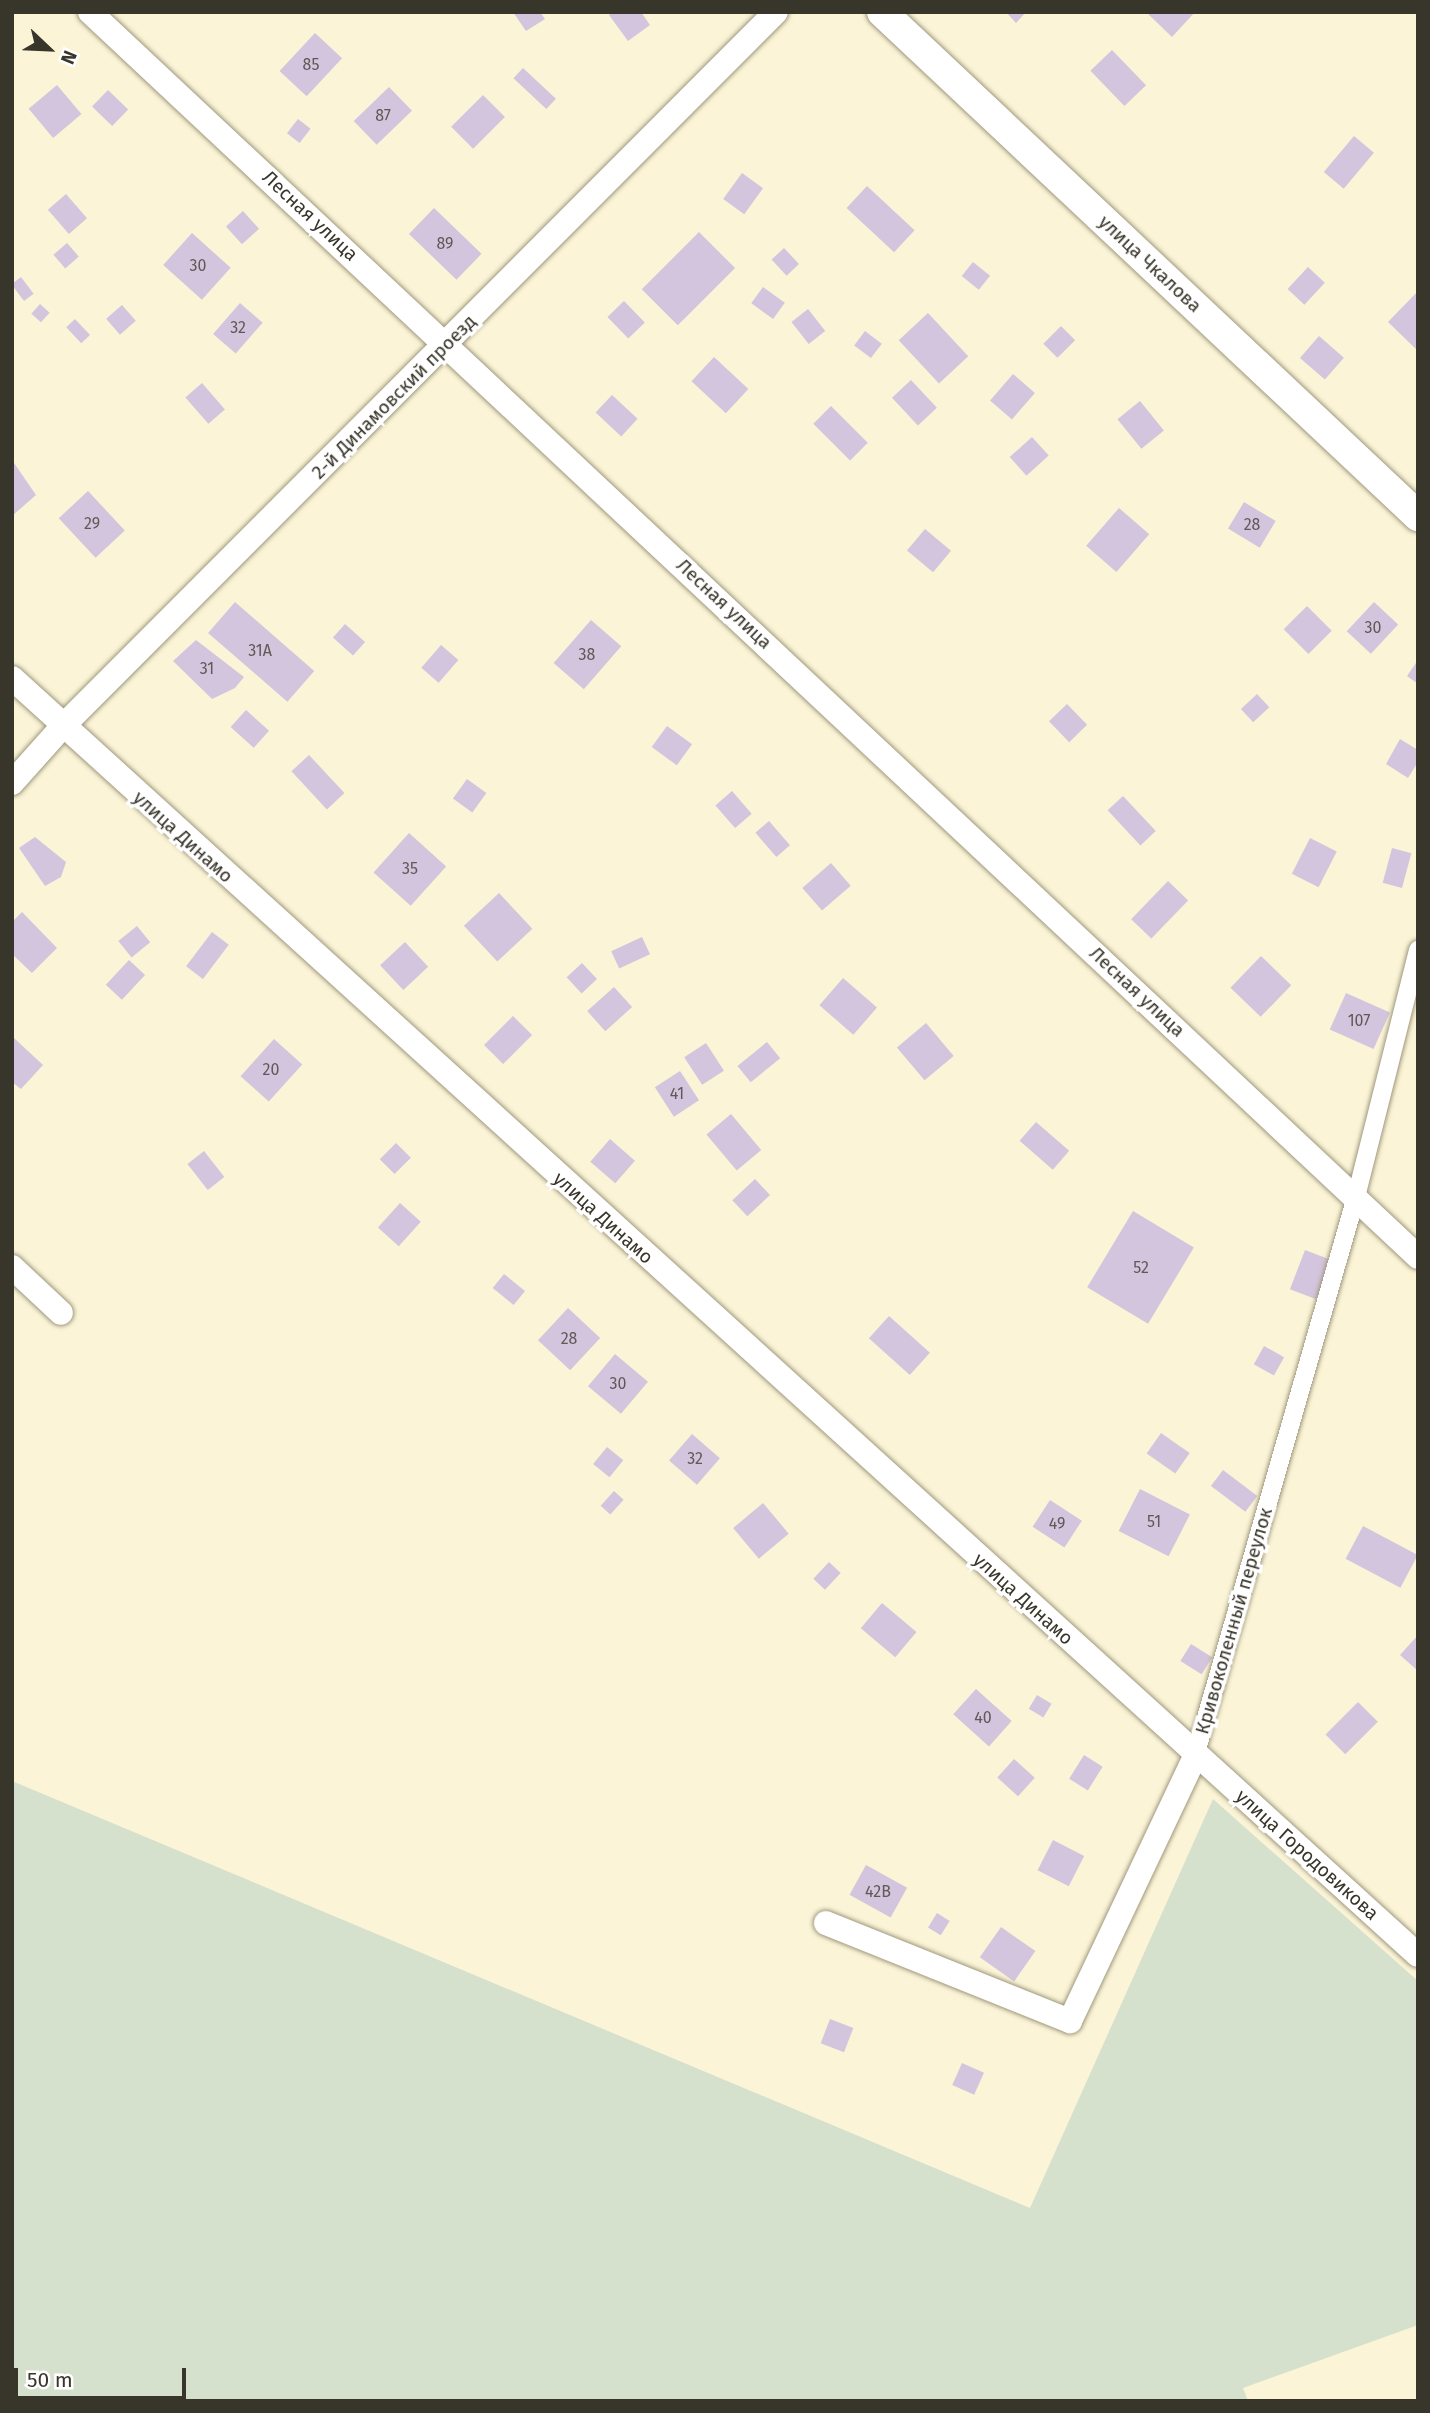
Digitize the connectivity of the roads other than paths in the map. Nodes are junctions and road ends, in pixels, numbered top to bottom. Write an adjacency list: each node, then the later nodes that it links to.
1 (90, 12): 4 (street, Лесная улица)
2 (776, 12): 4 (street, 2-й Динамовский проезд)
3 (882, 12): 5 (street, улица Чкалова)
4 (447, 344): 7 (street, 2-й Динамовский проезд); 10 (street, Лесная улица)
5 (1418, 516)
6 (12, 678): 7 (street, улица Динамо)
7 (62, 727): 8 (street, 2-й Динамовский проезд); 14 (street, улица Динамо)
8 (12, 783)
9 (1418, 950): 10 (street, Кривоколенный переулок)
10 (1356, 1196): 11 (street, Лесная улица); 14 (street, Кривоколенный переулок)
11 (1418, 1257)
12 (12, 1268): 13 (street)
13 (61, 1313)
14 (1195, 1756): 15 (street, Кривоколенный переулок); 16 (street, улица Городовикова)
15 (826, 1923)
16 (1418, 1955)

